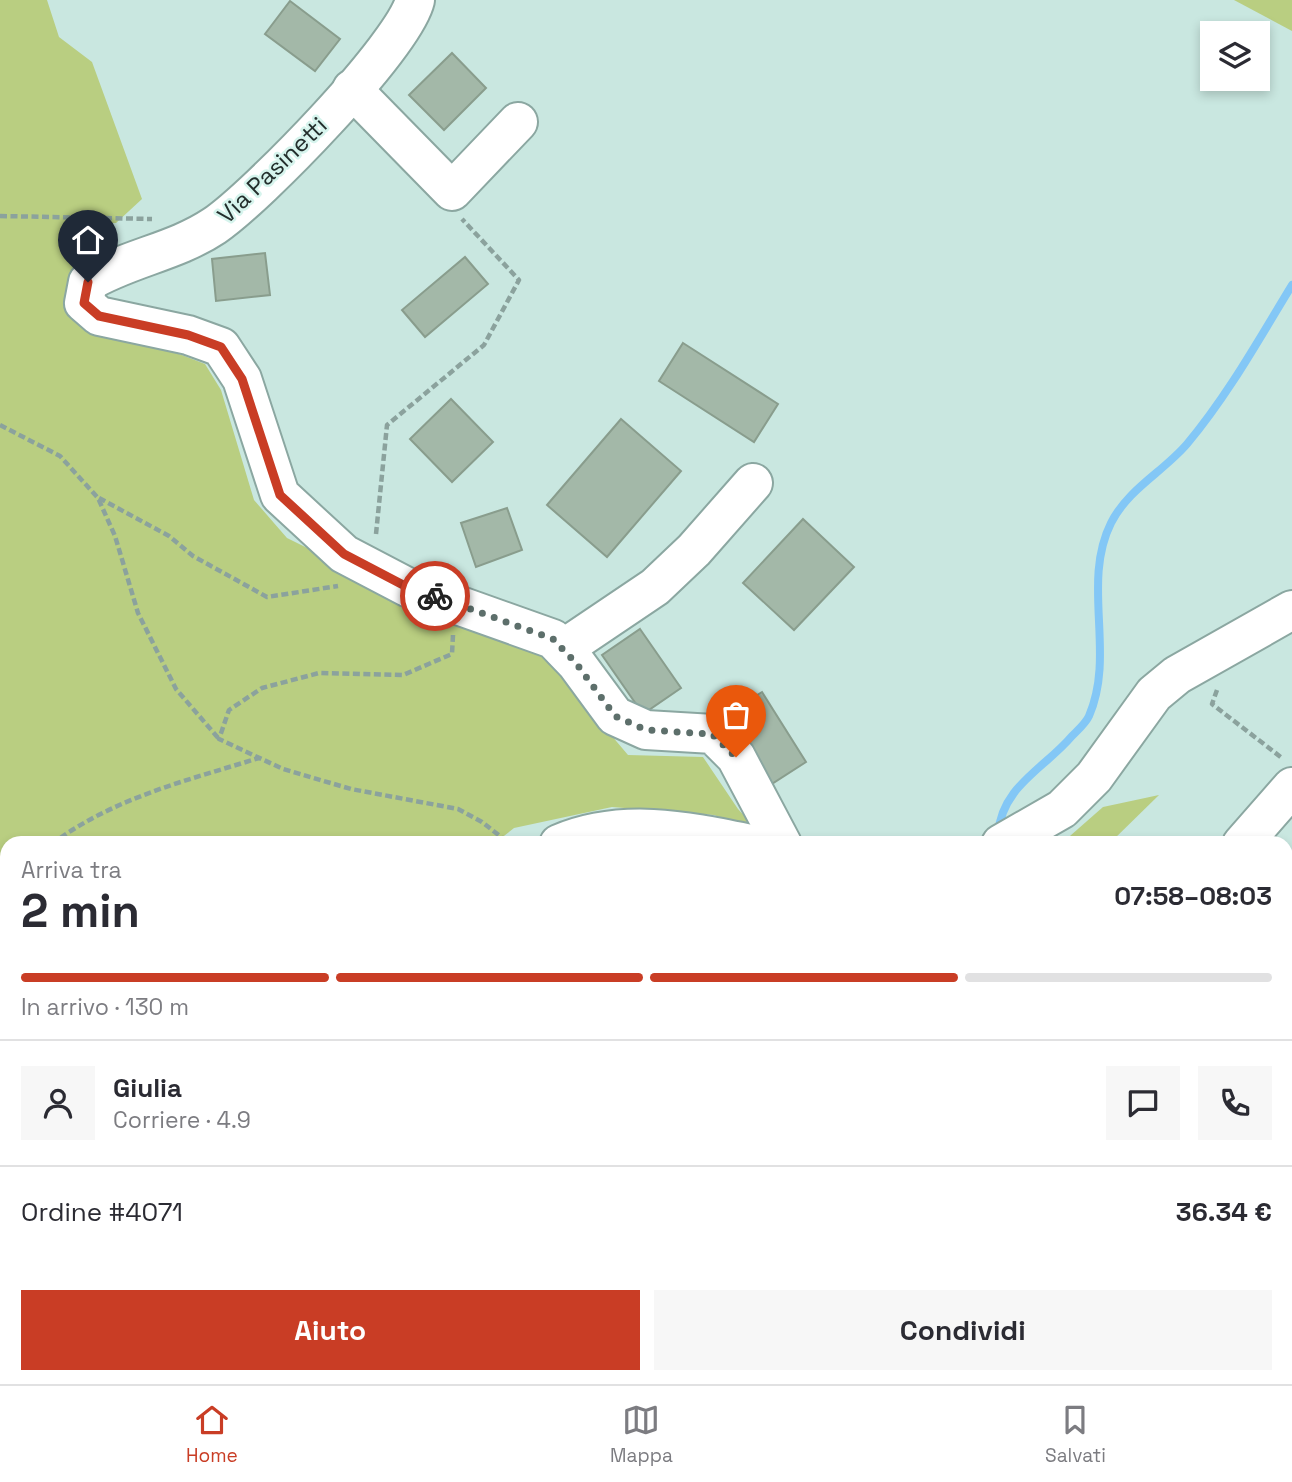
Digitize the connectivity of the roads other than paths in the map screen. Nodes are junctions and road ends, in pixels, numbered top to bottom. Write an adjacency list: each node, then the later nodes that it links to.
1 (415, 0): 2 (street, Via Pasinetti)
2 (352, 89): 3 (street); 6 (street, Via Pasinetti)
3 (518, 122)
4 (753, 483): 6 (street)
5 (1292, 610): 11 (street)
6 (563, 649): 10 (street, Via Pasinetti)
7 (1292, 788): 12 (street)
8 (592, 836): 9 (street)
9 (709, 836)
10 (778, 836)
11 (1016, 836)
12 (1249, 836)

